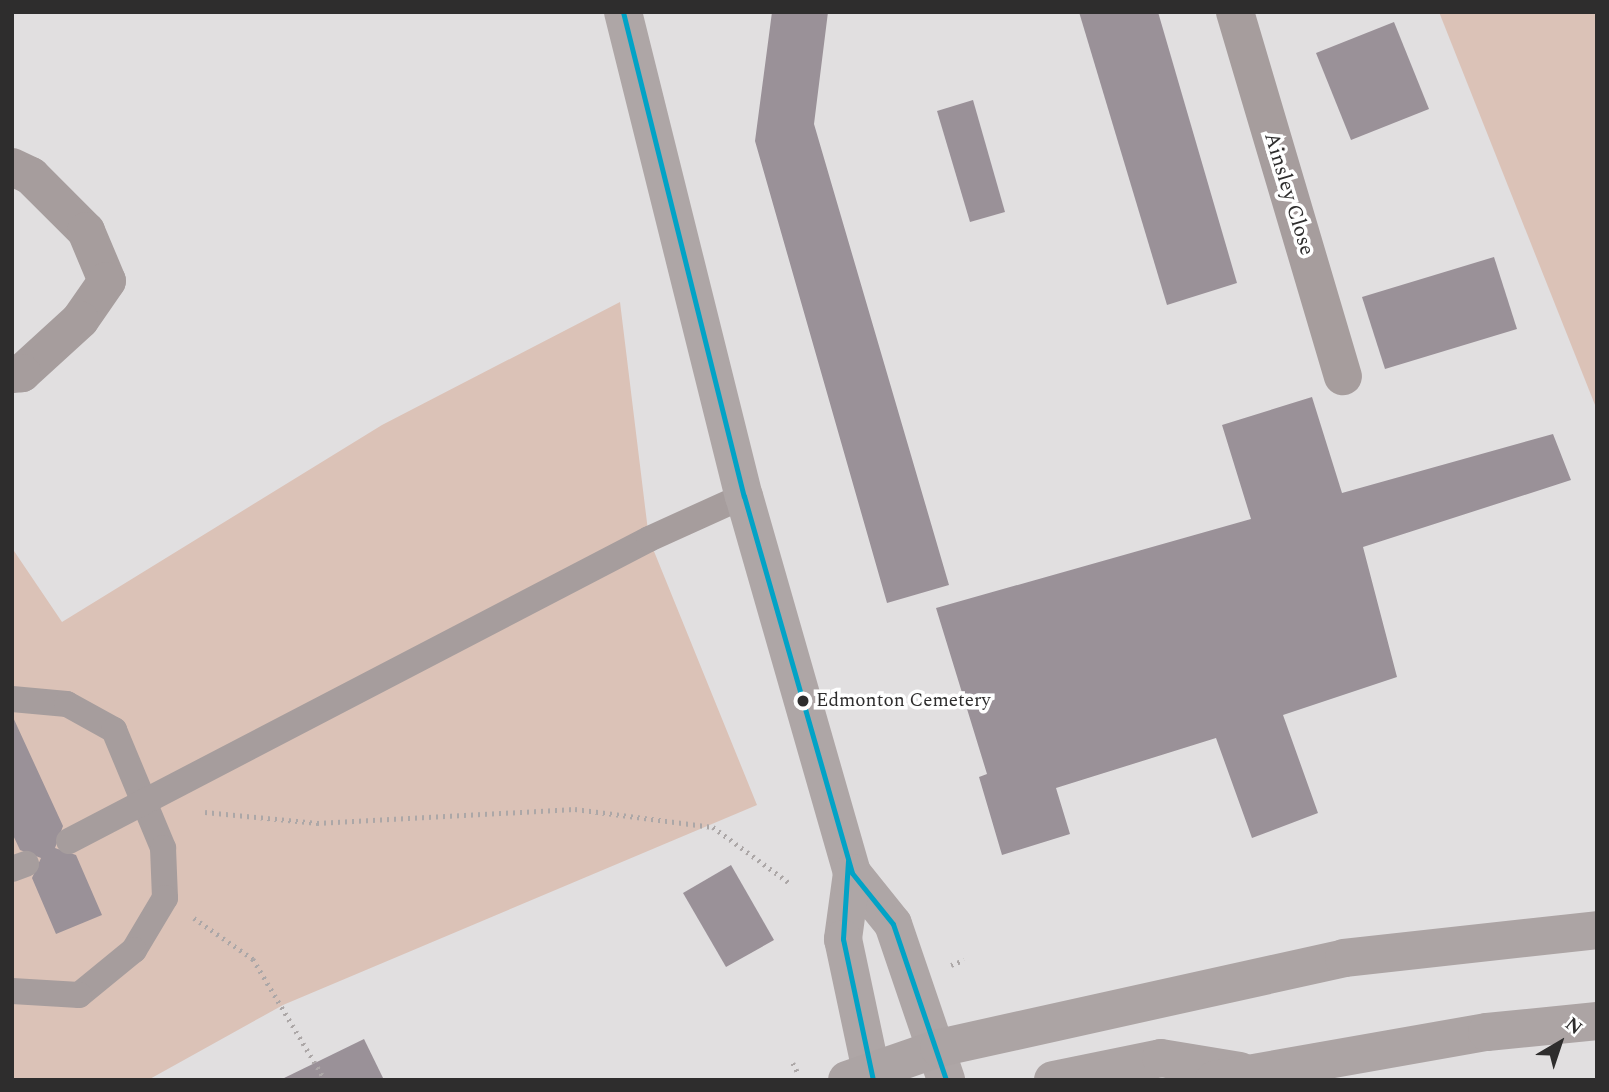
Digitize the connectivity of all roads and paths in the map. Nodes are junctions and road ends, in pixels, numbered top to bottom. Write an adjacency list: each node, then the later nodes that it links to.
1 (623, 12): 6 (main road)
2 (1234, 12): 5 (street, Ainsley Close)
3 (12, 167): 4 (street)
4 (12, 374)
5 (1343, 376)
6 (744, 496): 8 (lane); 10 (main road)
7 (12, 699): 8 (lane)
8 (145, 806): 9 (lane); 11 (path); 12 (lane)
9 (69, 841)
10 (852, 873): 19 (main road); 22 (main road)
11 (791, 884)
12 (165, 898): 16 (lane); 23 (path)
13 (1597, 930): 19 (highway)
14 (964, 960): 15 (path)
15 (947, 967)
16 (12, 991)
17 (1597, 1021): 21 (highway)
18 (793, 1063): 20 (path)
19 (942, 1064): 22 (highway)
20 (798, 1073)
21 (1227, 1075): 24 (highway)
22 (870, 1078)
23 (325, 1080)
24 (1053, 1080)

